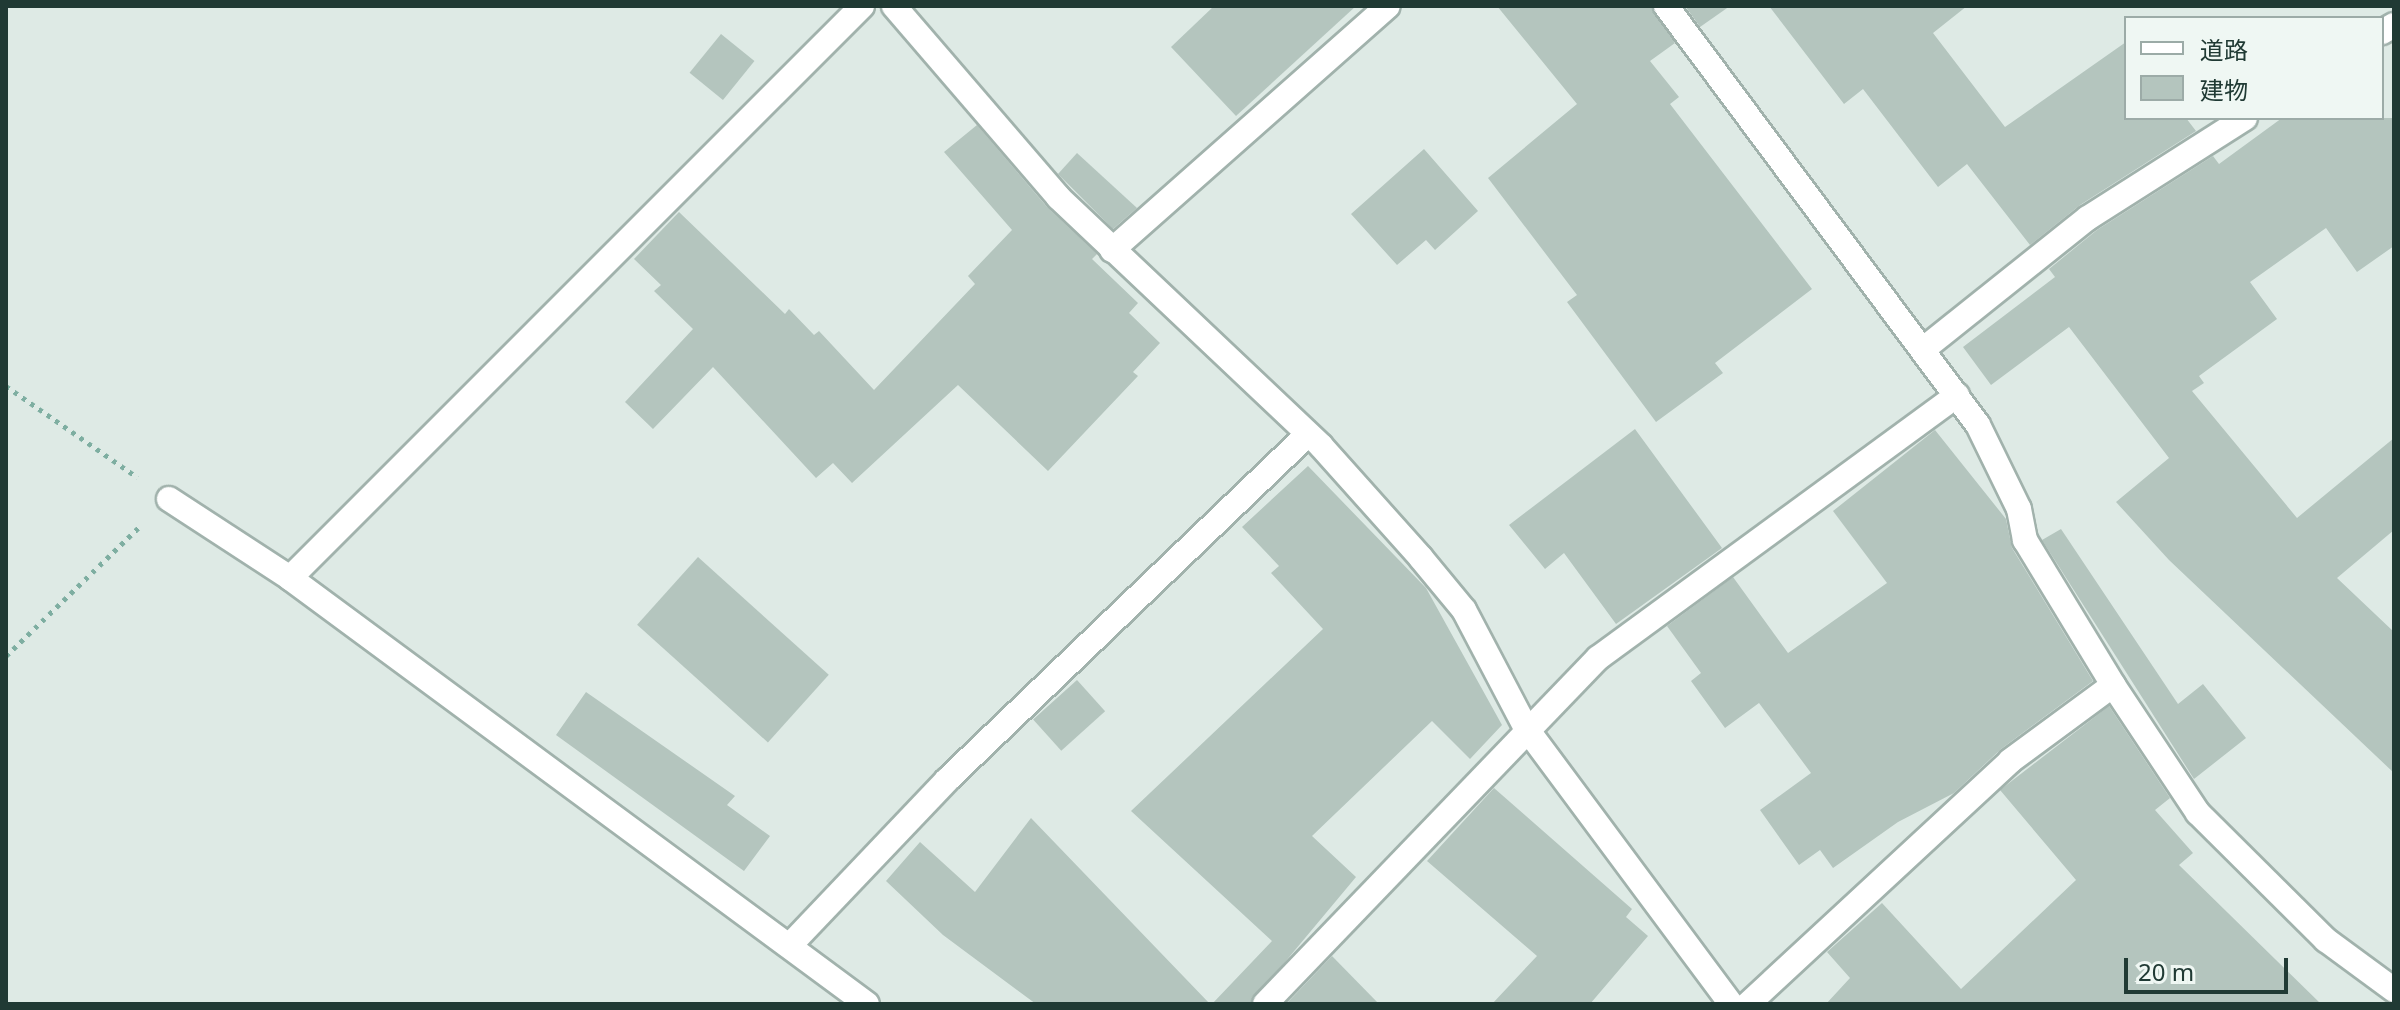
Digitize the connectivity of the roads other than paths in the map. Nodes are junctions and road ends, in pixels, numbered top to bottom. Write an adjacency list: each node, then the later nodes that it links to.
1 (862, 6): 11 (street)
2 (894, 6): 6 (street)
3 (1388, 6): 6 (street)
4 (1666, 6): 7 (street)
5 (2242, 120): 7 (street)
6 (1112, 250): 9 (street)
7 (1925, 348): 8 (street)
8 (1957, 395): 12 (street); 13 (street)
9 (1308, 434): 13 (street); 14 (street)
10 (169, 499): 11 (street)
11 (290, 578): 14 (street)
12 (2113, 685): 15 (street); 19 (street)
13 (1526, 728): 17 (street); 18 (street)
14 (791, 944): 16 (street)
15 (2394, 990)
16 (867, 1004)
17 (1265, 1004)
18 (1731, 1004)
19 (1748, 1004)

